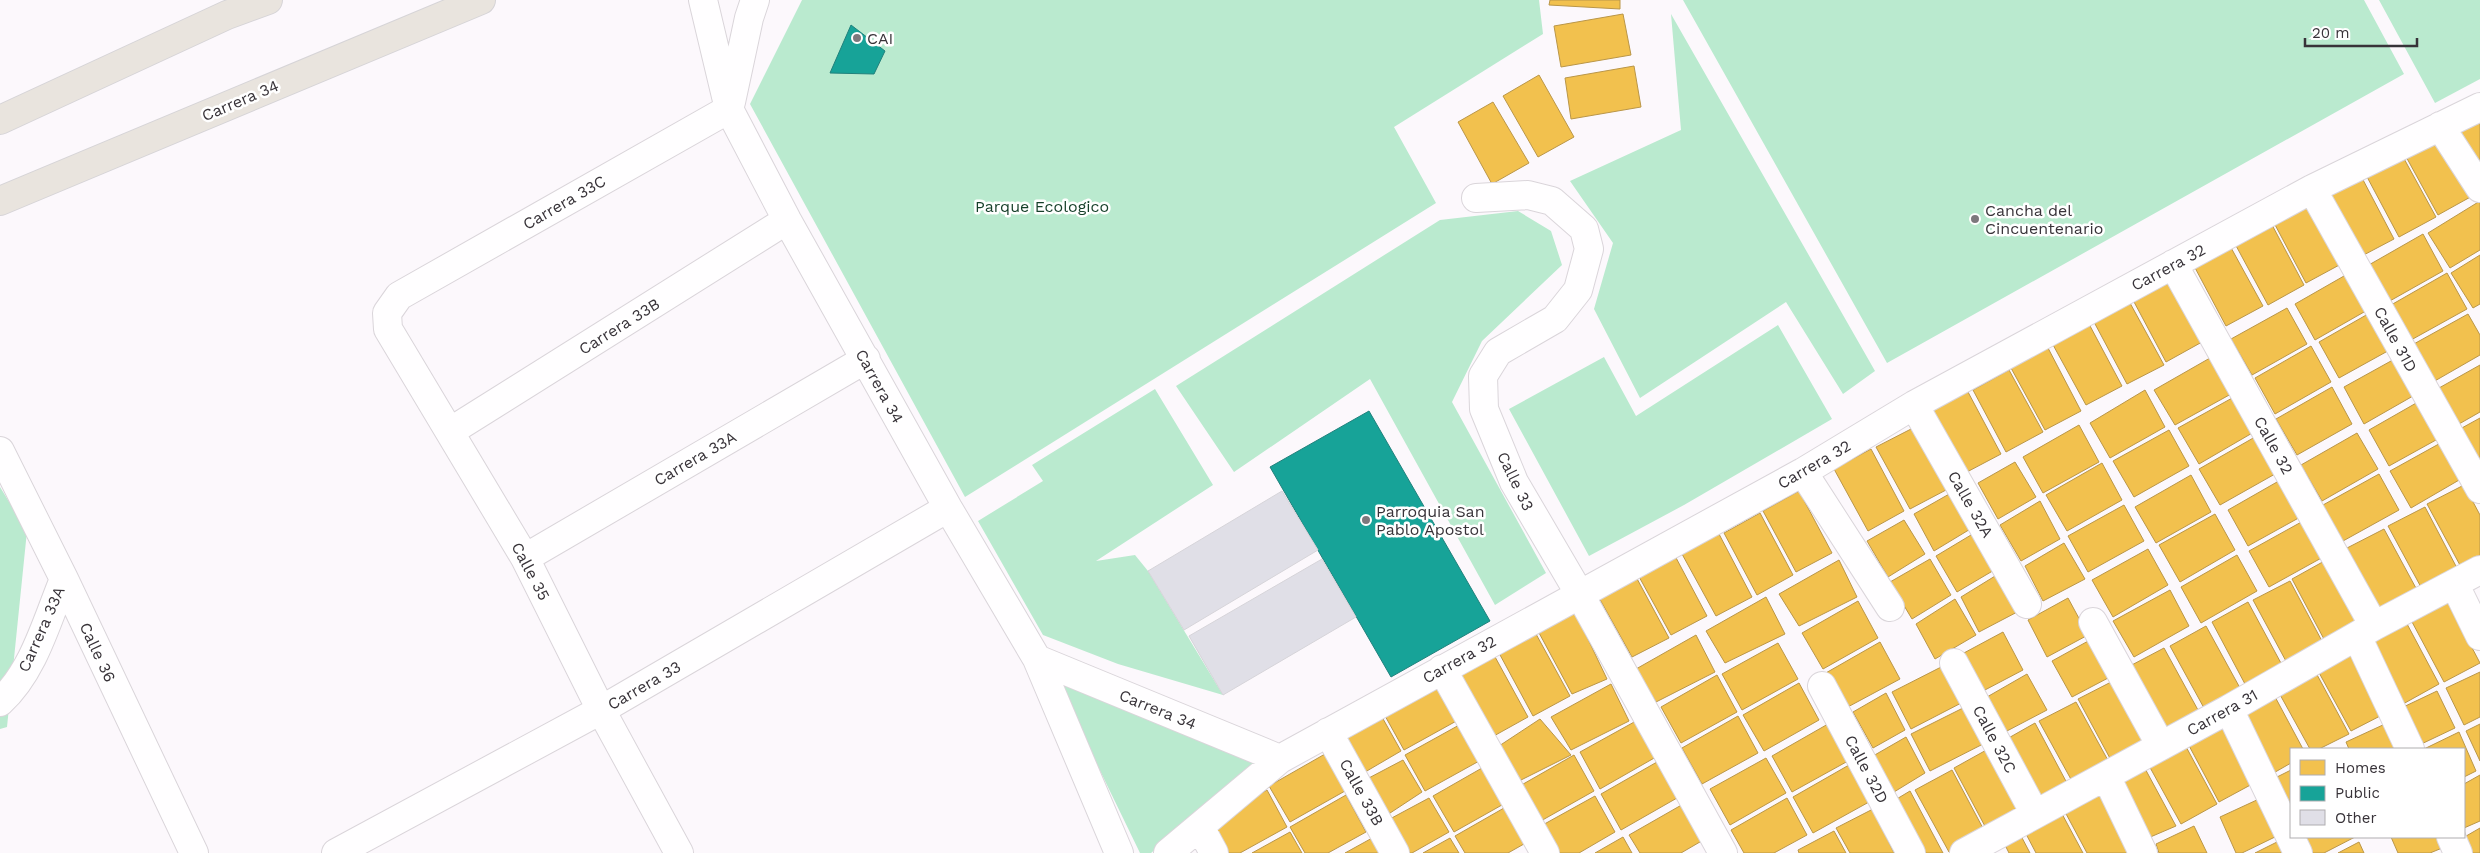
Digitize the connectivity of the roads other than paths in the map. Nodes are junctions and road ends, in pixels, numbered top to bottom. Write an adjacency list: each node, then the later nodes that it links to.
1 (268, 0): 5 (main road)
2 (481, 0): 13 (main road, Carrera 34)
3 (703, 0): 7 (street, Carrera 34)
4 (755, 0): 7 (street)
5 (224, 8): 8 (main road)
6 (2480, 107): 9 (street, Carrera 32)
7 (729, 109): 14 (street, Carrera 34); 16 (street, Carrera 33C)
8 (0, 120)
9 (2440, 126): 10 (street); 11 (street, Carrera 32)
10 (2480, 188)
11 (2312, 189): 15 (street, Carrera 32); 22 (street, Calle 31D)
12 (1476, 198): 28 (street, Calle 33)
13 (0, 201)
14 (787, 220): 17 (street, Carrera 34); 19 (street, Carrera 33B)
15 (2174, 264): 18 (street, Carrera 32); 32 (street, Calle 32)
16 (400, 296): 19 (street, Calle 35)
17 (866, 359): 23 (street, Carrera 34); 24 (street, Carrera 33A)
18 (1914, 405): 21 (street, Carrera 32); 29 (street, Calle 32A)
19 (451, 431): 24 (street, Calle 35)
20 (0, 451): 26 (street, Calle 36)
21 (1802, 472): 28 (street, Carrera 32); 30 (street)
22 (2480, 489)
23 (948, 508): 34 (street, Carrera 34); 40 (street, Carrera 33)
24 (525, 558): 40 (street, Calle 35)
25 (2480, 570): 27 (street, Carrera 31)
26 (64, 579): 38 (street, Carrera 33A); 52 (street, Calle 36)
27 (2455, 585): 32 (street, Carrera 31); 33 (street)
28 (1579, 593): 36 (street, Carrera 32); 60 (street, Calle 33)
29 (2028, 604)
30 (1890, 607)
31 (2093, 622): 42 (street)
32 (2365, 631): 39 (street, Carrera 31); 43 (street, Calle 32)
33 (2480, 636)
34 (1036, 659): 44 (street, Carrera 34); 55 (street, Carrera 34)
35 (1954, 663): 46 (street, Calle 32C)
36 (1442, 669): 41 (street, Carrera 32); 59 (street)
37 (1822, 686): 61 (street, Calle 32D)
38 (0, 702)
39 (2229, 709): 42 (street, Carrera 31); 48 (street)
40 (601, 710): 53 (street, Carrera 33); 54 (street, Calle 35)
41 (1328, 732): 44 (street, Carrera 32); 58 (street, Calle 33B)
42 (2161, 746): 45 (street, Carrera 31)
43 (2410, 748)
44 (1280, 759): 47 (street, Carrera 32)
45 (2106, 776): 46 (street, Carrera 31); 63 (street)
46 (2035, 814): 51 (street, Carrera 31)
47 (1200, 827): 56 (street, Carrera 32); 57 (street)
48 (2290, 836)
49 (2291, 838): 64 (street)
50 (2451, 838): 65 (street)
51 (1996, 845): 62 (street, Carrera 31)
52 (194, 853)
53 (336, 853)
54 (679, 853)
55 (1119, 853)
56 (1168, 853)
57 (1214, 853)
58 (1395, 853)
59 (1545, 853)
60 (1724, 853)
61 (1912, 853)
62 (1964, 853)
63 (2143, 853)
64 (2298, 853)
65 (2458, 853)

